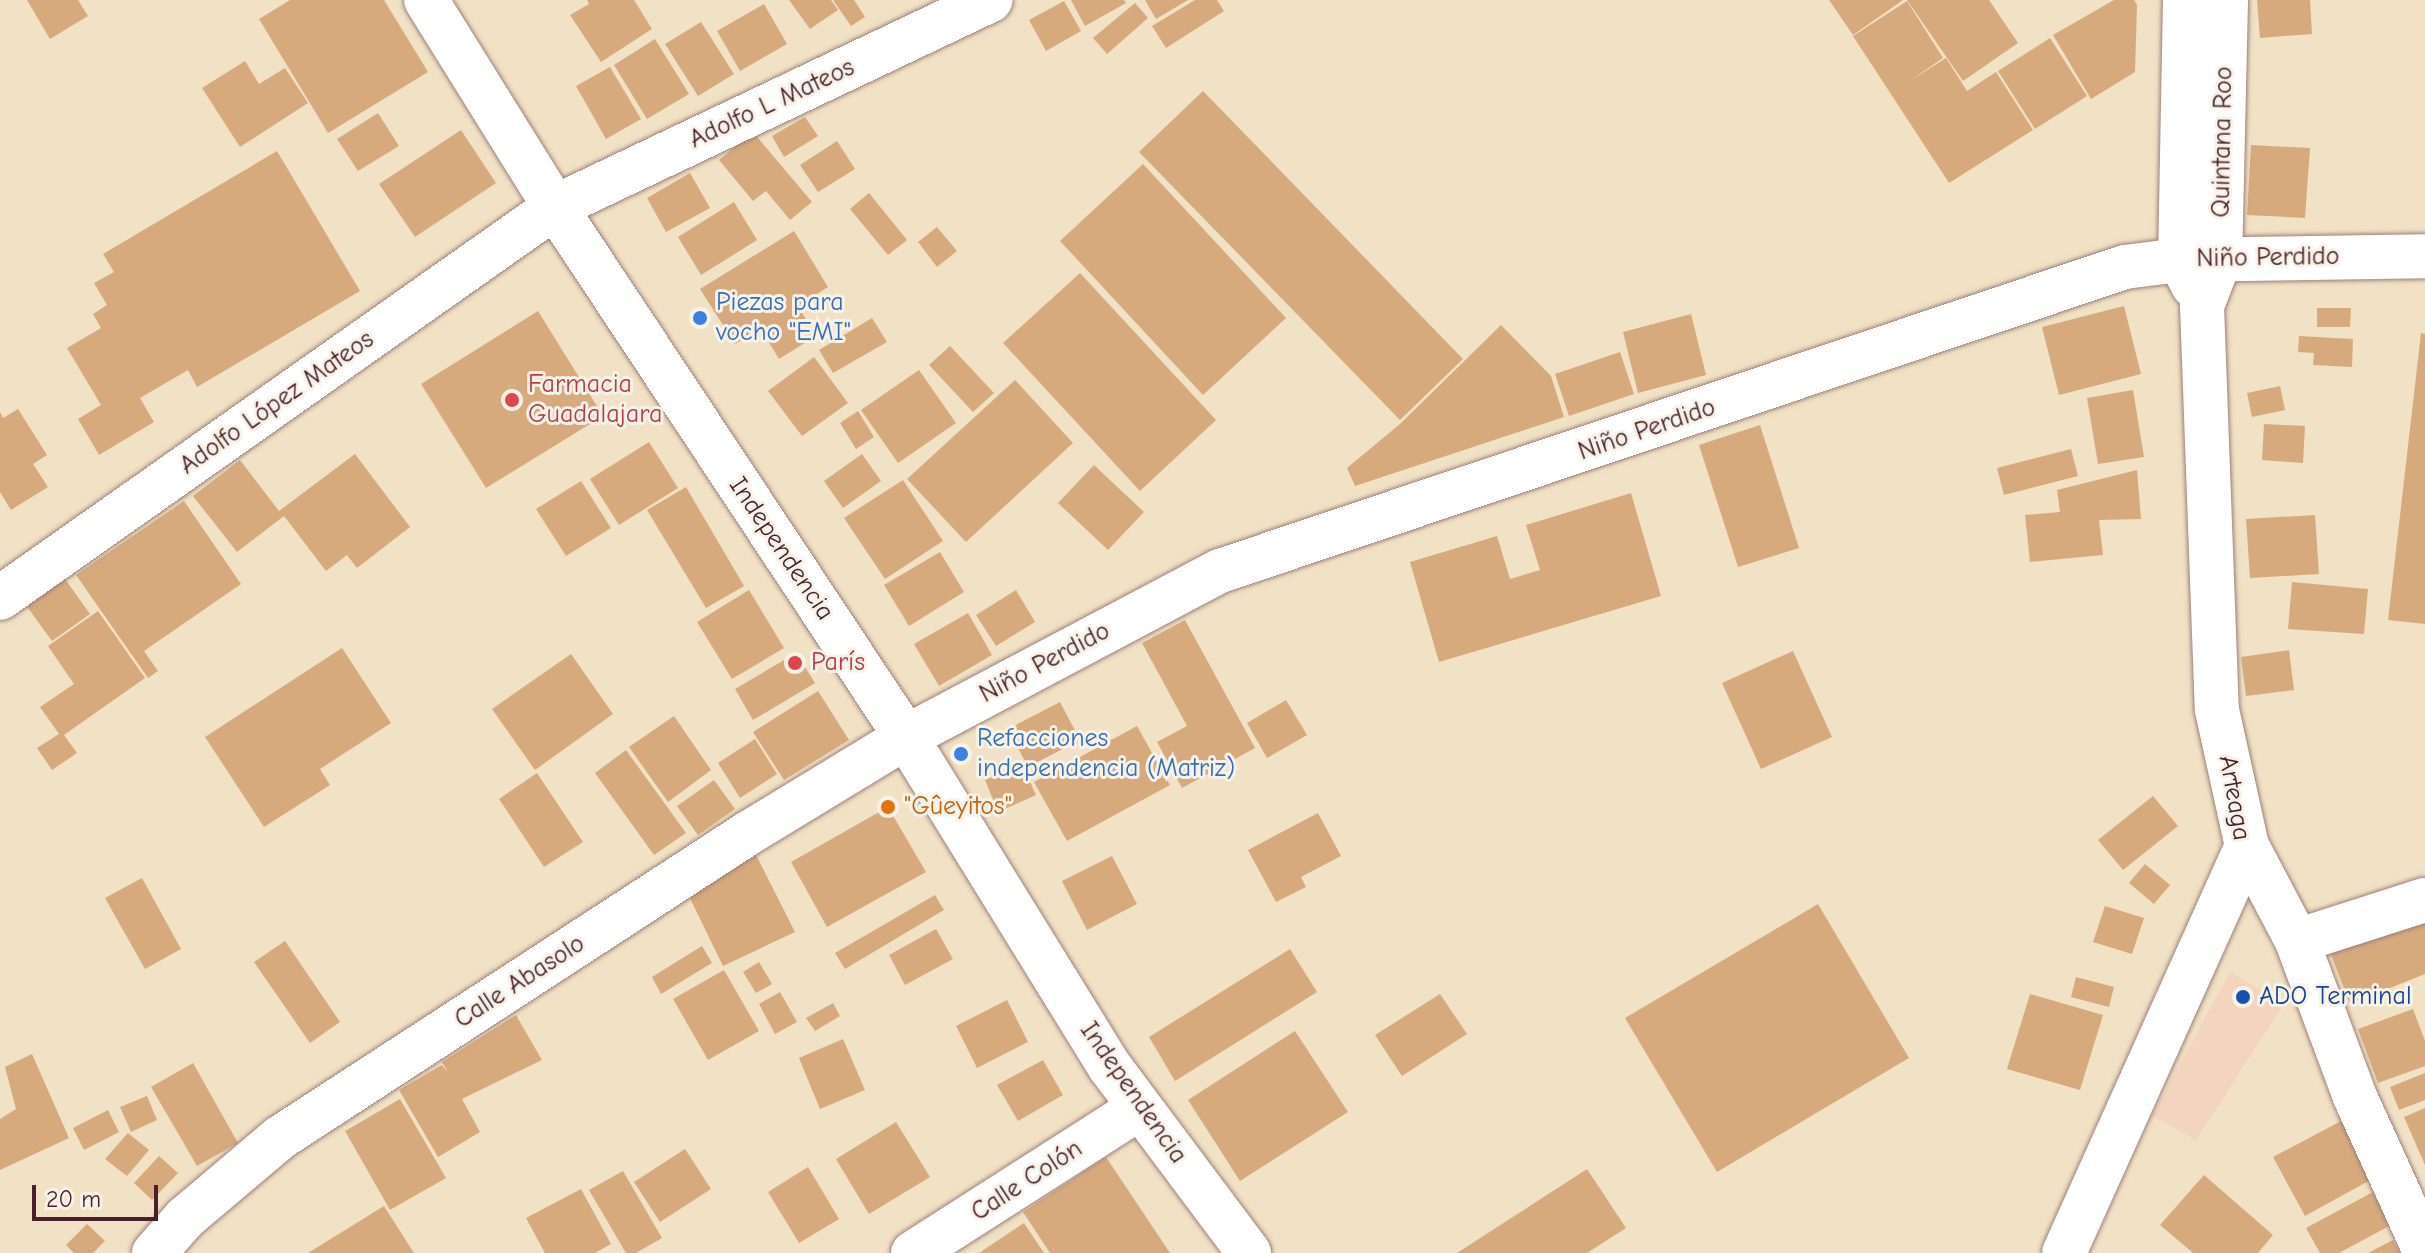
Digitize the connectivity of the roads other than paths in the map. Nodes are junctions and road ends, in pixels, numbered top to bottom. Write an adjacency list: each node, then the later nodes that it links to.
1 (426, 0): 6 (street, Independencia)
2 (990, 0): 6 (street, Adolfo L Mateos)
3 (2185, 0): 5 (street, Quintana Roo)
4 (2226, 0): 5 (street, Quintana Roo)
5 (2204, 58): 8 (street, Quintana Roo)
6 (555, 207): 10 (street, Adolfo López Mateos); 11 (street, Independencia)
7 (2425, 256): 8 (street, Niño Perdido)
8 (2200, 259): 9 (street, Quintana Roo); 11 (street, Niño Perdido)
9 (2202, 306): 12 (street, Arteaga)
10 (0, 598)
11 (906, 737): 15 (street, Independencia); 17 (street, Calle Abasolo)
12 (2247, 846): 14 (street); 20 (street, Arteaga)
13 (2425, 900): 14 (street)
14 (2297, 941): 16 (street)
15 (1140, 1108): 18 (street, Calle Colón); 19 (street, Independencia)
16 (2425, 1251)
17 (154, 1253)
18 (913, 1253)
19 (1249, 1253)
20 (2064, 1253)

